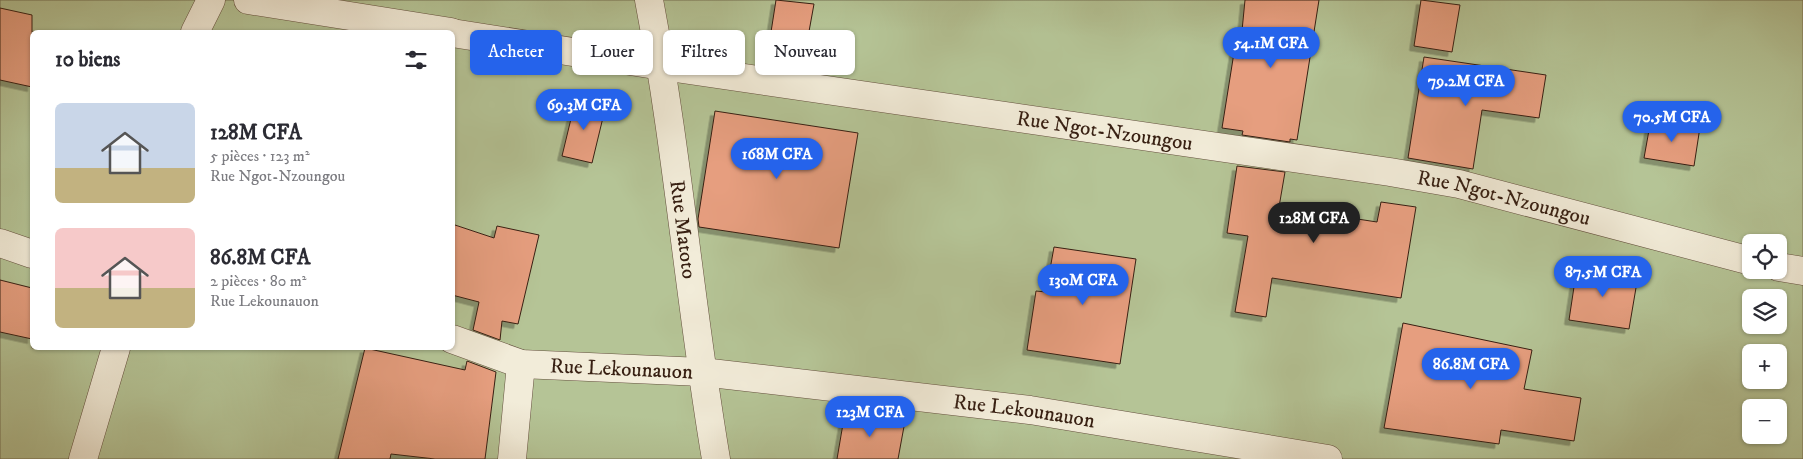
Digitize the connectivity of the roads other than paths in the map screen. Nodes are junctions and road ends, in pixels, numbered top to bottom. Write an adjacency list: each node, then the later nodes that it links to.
1 (212, 0): 4 (street)
2 (248, 0): 5 (street, Rue Ngot-Nzoungou)
3 (649, 0): 7 (street, Rue Matoto)
4 (196, 30)
5 (433, 30)
6 (455, 33): 7 (street, Rue Ngot-Nzoungou)
7 (662, 66): 10 (street, Rue Ngot-Nzoungou); 16 (street, Rue Matoto)
8 (0, 243): 9 (street)
9 (30, 253)
10 (1742, 259)
11 (1787, 268): 12 (street)
12 (1803, 271)
13 (455, 340): 15 (street, Rue Lekounauon)
14 (115, 350): 17 (street)
15 (521, 364): 16 (street, Rue Lekounauon); 18 (street)
16 (702, 372): 19 (street, Rue Matoto); 20 (street, Rue Lekounauon)
17 (83, 459)
18 (512, 459)
19 (716, 459)
20 (1328, 459)

